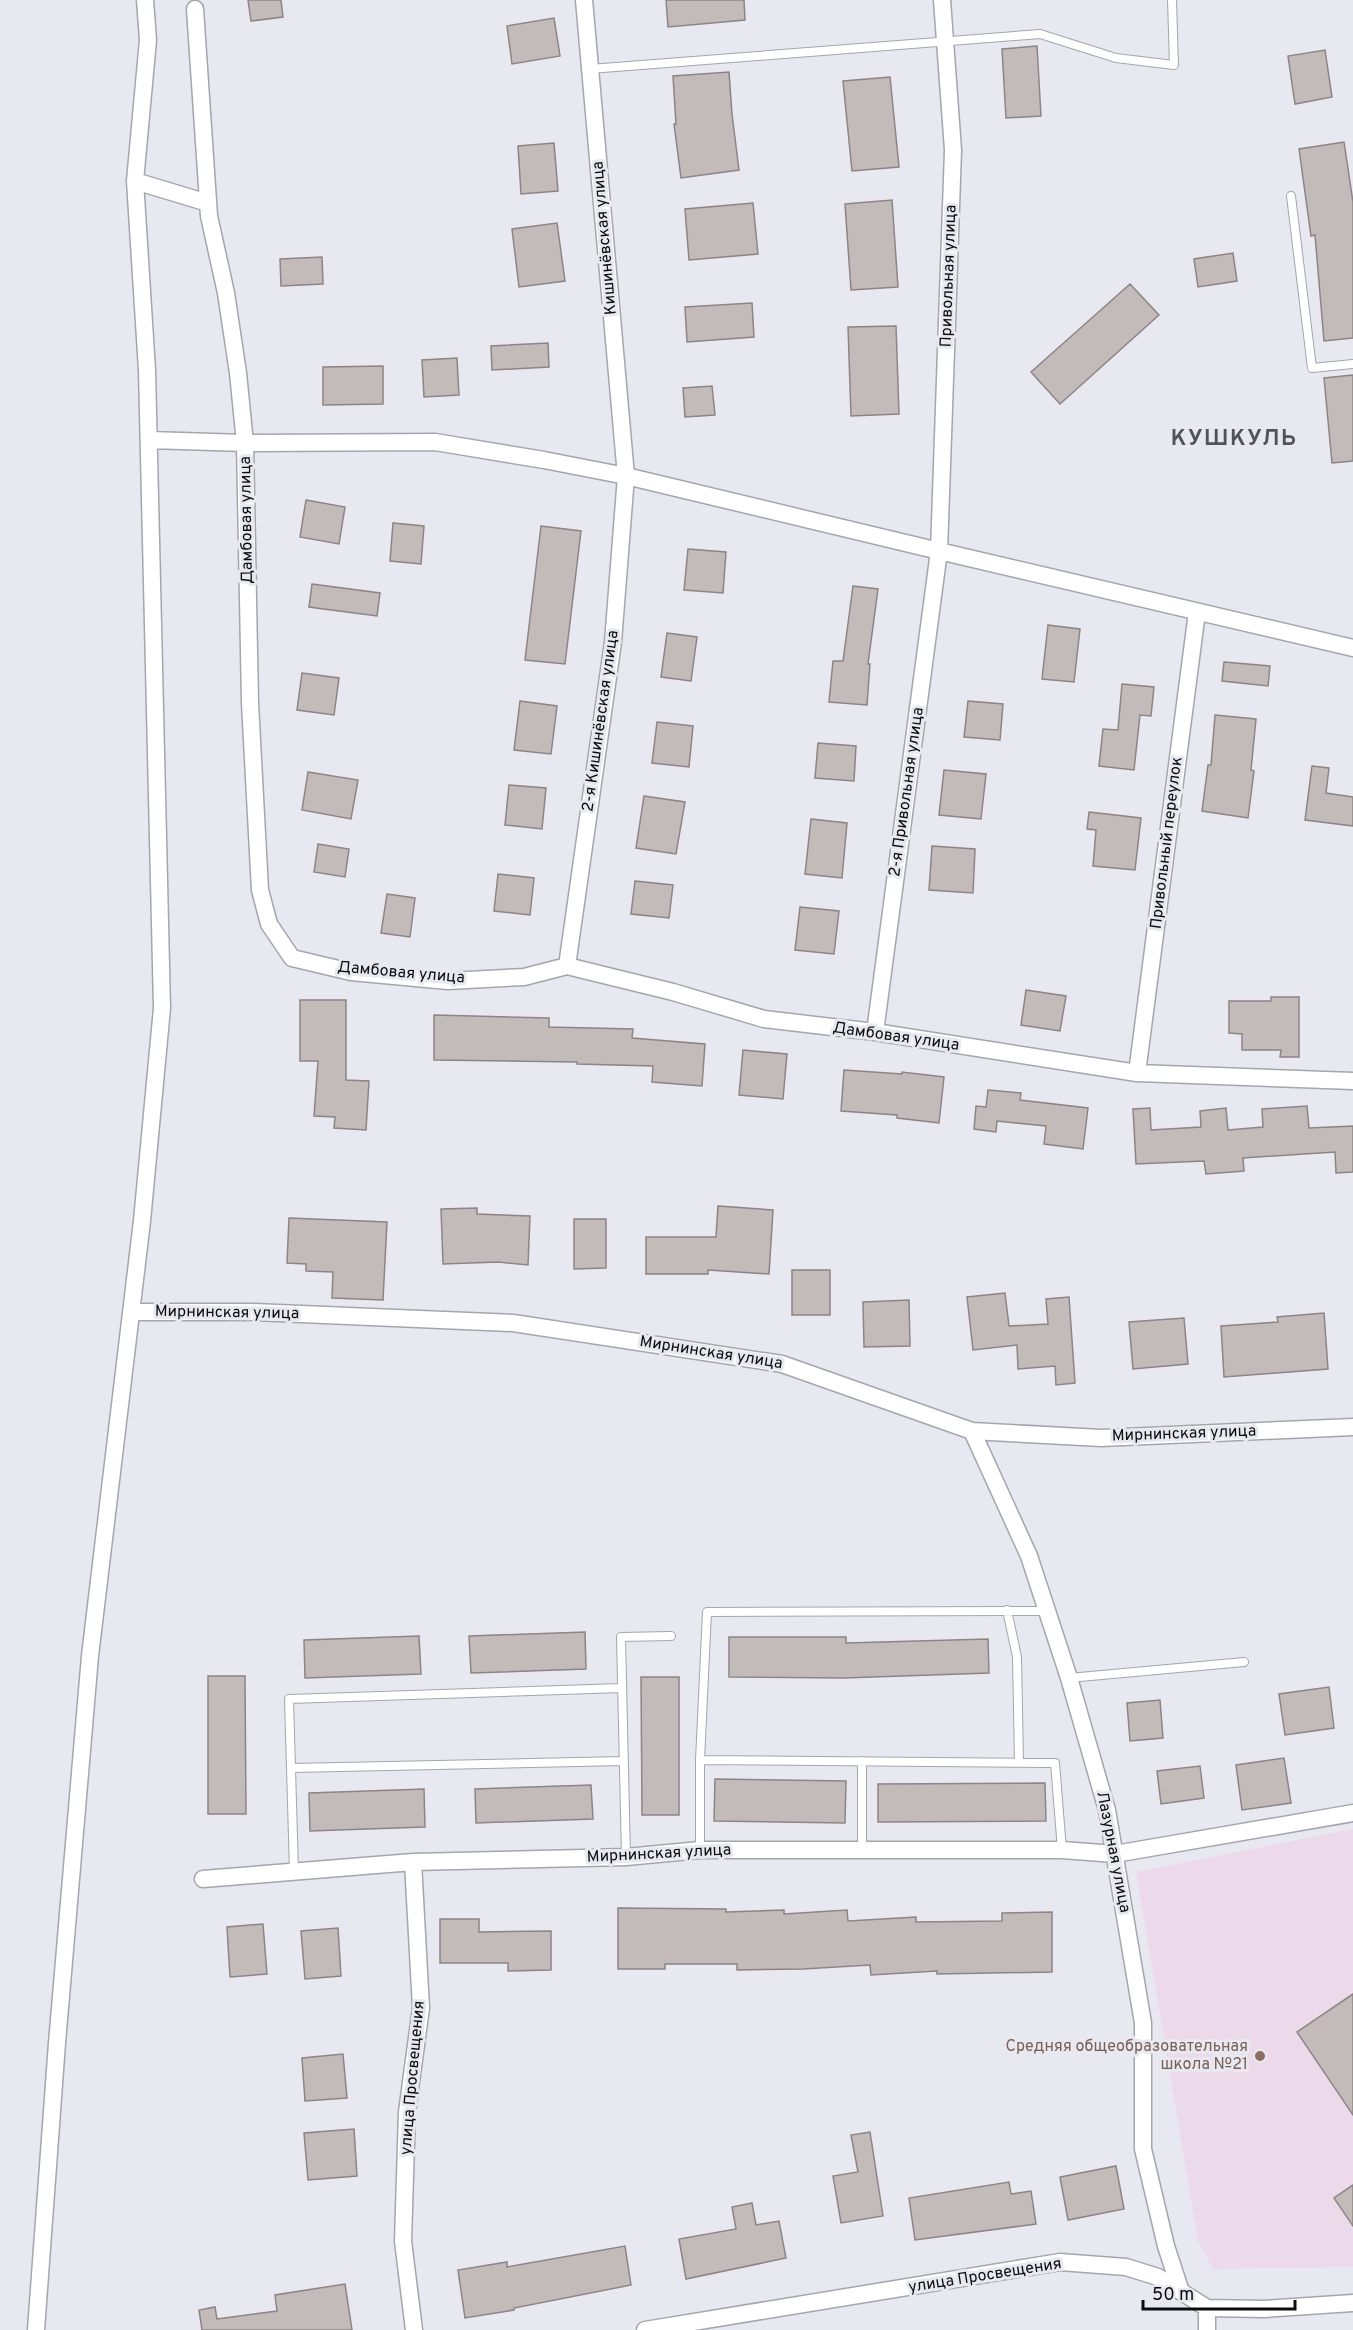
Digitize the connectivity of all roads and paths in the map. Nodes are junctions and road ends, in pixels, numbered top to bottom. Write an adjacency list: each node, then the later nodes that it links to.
1 (145, 0): 8 (street)
2 (584, 0): 7 (street, Кишинёвская улица)
3 (942, 0): 6 (street, Привольная улица)
4 (1172, 0): 6 (lane)
5 (195, 9): 10 (street, Дамбовая улица)
6 (945, 41): 7 (lane); 15 (street, Привольная улица)
7 (591, 69): 14 (street, Кишинёвская улица)
8 (135, 181): 10 (street); 12 (street)
9 (1291, 196): 11 (lane)
10 (208, 202): 13 (street, Дамбовая улица)
11 (1353, 364)
12 (149, 440): 13 (street); 22 (street)
13 (245, 443): 14 (street); 18 (street, Дамбовая улица)
14 (626, 476): 15 (street); 18 (street, 2-я Кишинёвская улица)
15 (939, 551): 16 (street); 19 (street, 2-я Привольная улица)
16 (1197, 612): 17 (street); 20 (street, Привольный переулок)
17 (1353, 648)
18 (567, 966): 19 (street, Дамбовая улица)
19 (875, 1032): 20 (street, Дамбовая улица)
20 (1137, 1073): 21 (street, Дамбовая улица)
21 (1353, 1081)
22 (130, 1312): 24 (street, Мирнинская улица); 49 (street)
23 (1353, 1427): 24 (street, Мирнинская улица)
24 (972, 1431): 26 (street, Лазурная улица)
25 (1007, 1610): 26 (lane); 31 (lane); 34 (lane)
26 (1047, 1611): 29 (street, Лазурная улица)
27 (670, 1636): 30 (lane)
28 (1244, 1662): 29 (lane)
29 (1069, 1678): 40 (street, Лазурная улица)
30 (622, 1688): 32 (lane); 35 (lane)
31 (700, 1760): 33 (lane); 37 (lane)
32 (624, 1761): 35 (lane); 41 (lane)
33 (862, 1761): 34 (lane); 38 (lane)
34 (1019, 1762): 39 (lane)
35 (291, 1767): 43 (lane)
36 (1353, 1813): 40 (street, Мирнинская улица)
37 (700, 1850): 38 (street, Мирнинская улица); 41 (street, Мирнинская улица)
38 (862, 1850): 39 (street, Мирнинская улица)
39 (1062, 1850): 40 (street, Мирнинская улица)
40 (1115, 1854): 45 (street, Лазурная улица)
41 (626, 1857): 42 (street, Мирнинская улица)
42 (413, 1862): 43 (street, Мирнинская улица); 50 (street, улица Просвещения)
43 (294, 1872): 44 (street, Мирнинская улица)
44 (203, 1879)
45 (1179, 2289): 47 (street, улица Просвещения); 48 (street, улица Просвещения)
46 (1353, 2303): 47 (street)
47 (1207, 2308): 52 (street)
48 (721, 2324): 51 (street, улица Просвещения)
49 (36, 2330)
50 (414, 2330)
51 (645, 2330)
52 (1207, 2330)

